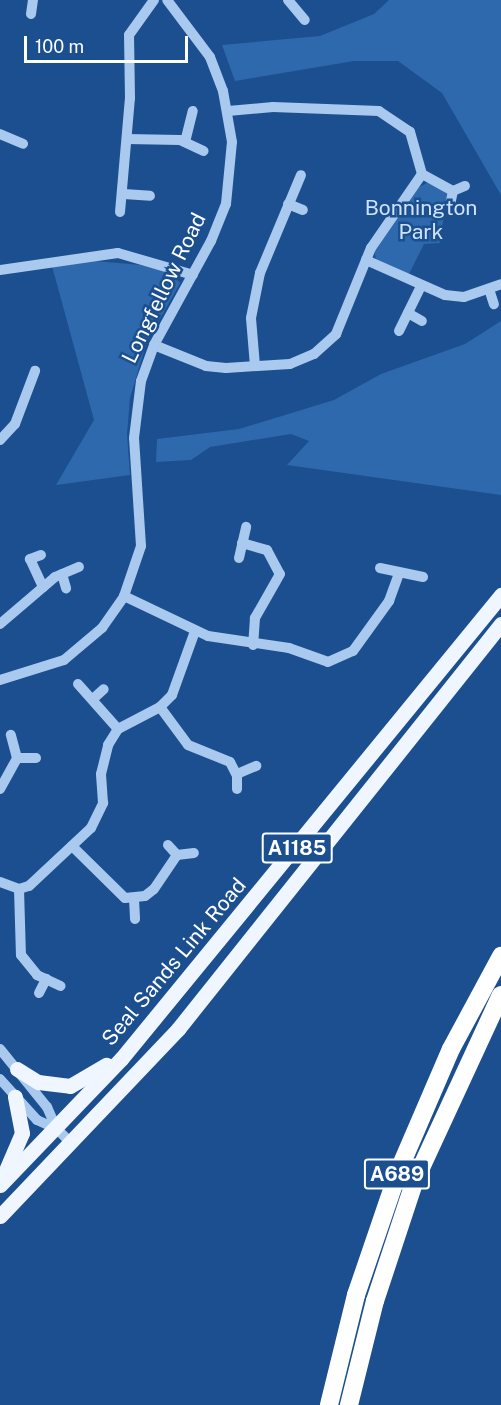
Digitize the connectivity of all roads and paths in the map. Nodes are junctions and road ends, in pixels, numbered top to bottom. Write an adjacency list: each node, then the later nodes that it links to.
1 (33, 0): 5 (street)
2 (154, 0): 10 (street)
3 (167, 0): 8 (street, Longfellow Road)
4 (292, 1): 6 (street)
5 (31, 14)
6 (305, 20)
7 (193, 111): 11 (street)
8 (228, 111): 14 (street); 26 (street, Longfellow Road)
9 (0, 134): 12 (street)
10 (127, 139): 11 (street); 18 (street)
11 (184, 142): 13 (street)
12 (23, 144)
13 (204, 151)
14 (422, 174): 17 (street); 24 (street)
15 (301, 175): 20 (street)
16 (465, 186): 17 (street)
17 (453, 191): 21 (street)
18 (124, 194): 19 (street); 23 (street)
19 (150, 196)
20 (288, 204): 22 (street); 35 (street)
21 (450, 204)
22 (303, 210)
23 (120, 212)
24 (366, 260): 28 (street); 35 (street)
25 (0, 270): 26 (street)
26 (193, 275): 34 (street, Longfellow Road)
27 (501, 284): 29 (street)
28 (421, 286): 29 (street); 31 (street)
29 (489, 289): 30 (street)
30 (494, 304)
31 (408, 313): 32 (street); 33 (street)
32 (422, 321)
33 (399, 332)
34 (154, 345): 35 (street); 50 (street, Longfellow Road)
35 (255, 366)
36 (36, 370): 37 (street)
37 (0, 440)
38 (246, 527): 39 (street)
39 (242, 543): 41 (street); 54 (street)
40 (42, 555): 47 (street)
41 (239, 558)
42 (79, 567): 45 (street)
43 (380, 568): 44 (street)
44 (399, 573): 46 (street); 54 (street)
45 (62, 574): 47 (street); 48 (street)
46 (423, 577)
47 (43, 586): 51 (street)
48 (66, 588)
49 (501, 595): 81 (main road, Seal Sands Link Road / A1185)
50 (124, 596): 53 (street); 55 (street, Longfellow Road)
51 (0, 624)
52 (501, 624): 87 (main road, Seal Sands Link Road / A1185)
53 (195, 631): 54 (street); 59 (street)
54 (253, 645)
55 (0, 680)
56 (78, 684): 58 (street)
57 (104, 689): 58 (street)
58 (94, 698): 60 (street)
59 (160, 707): 60 (street); 65 (street)
60 (118, 729): 69 (street)
61 (11, 735): 62 (street)
62 (17, 758): 63 (street); 66 (street)
63 (36, 758)
64 (256, 766): 65 (street)
65 (237, 774): 67 (street)
66 (0, 789)
67 (237, 789)
68 (168, 844): 71 (street)
69 (72, 846): 73 (street); 74 (street)
70 (195, 853): 71 (street)
71 (177, 855): 74 (street)
72 (0, 882): 73 (street)
73 (19, 889): 77 (street)
74 (134, 899): 75 (street)
75 (135, 919)
76 (501, 956): 91 (highway, A689)
77 (46, 979): 78 (street); 79 (street)
78 (61, 986)
79 (39, 993)
80 (501, 995): 92 (highway, A689)
81 (151, 1021): 83 (main road, A1185); 86 (main road, Seal Sands Link Road / A1185)
82 (0, 1049): 83 (street)
83 (17, 1069): 86 (street)
84 (0, 1079): 85 (street)
85 (15, 1097): 86 (street); 88 (main road)
86 (57, 1130): 87 (street); 89 (main road, A1185)
87 (72, 1144): 90 (main road, A1185)
88 (0, 1179)
89 (0, 1185)
90 (0, 1216)
91 (329, 1405)
92 (349, 1405)

